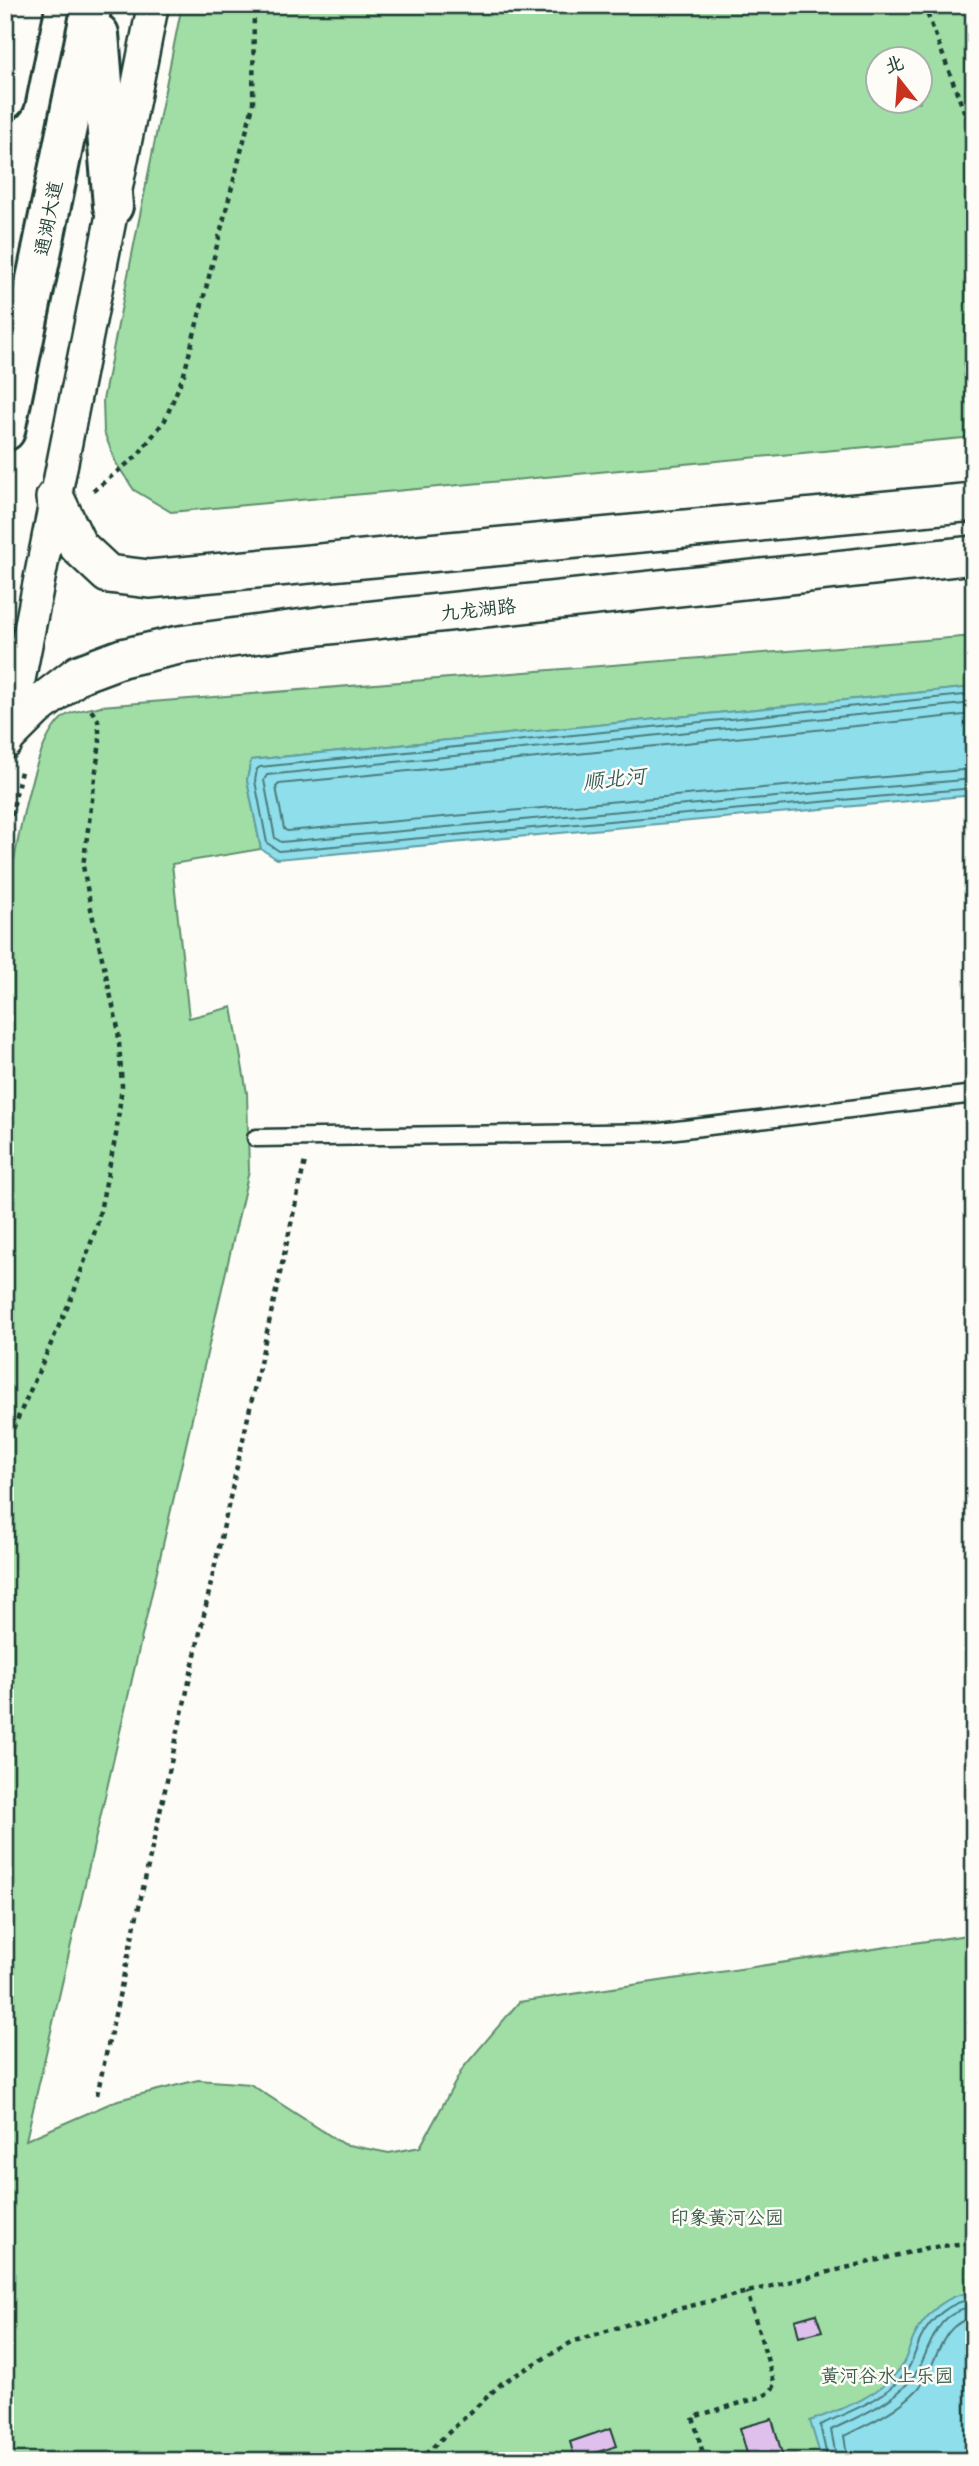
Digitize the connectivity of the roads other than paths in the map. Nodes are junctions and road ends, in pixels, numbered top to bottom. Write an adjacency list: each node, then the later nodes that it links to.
1 (24, 5): 4 (main road)
2 (94, 5): 5 (main road); 6 (main road, 通湖大道)
3 (153, 5): 5 (street)
4 (5, 100)
5 (113, 206): 7 (street)
6 (5, 431)
7 (69, 498): 8 (street); 10 (street)
8 (974, 502)
9 (974, 555): 10 (street, 九龙湖路)
10 (7, 742)
11 (974, 1094): 12 (lane)
12 (256, 1138)

